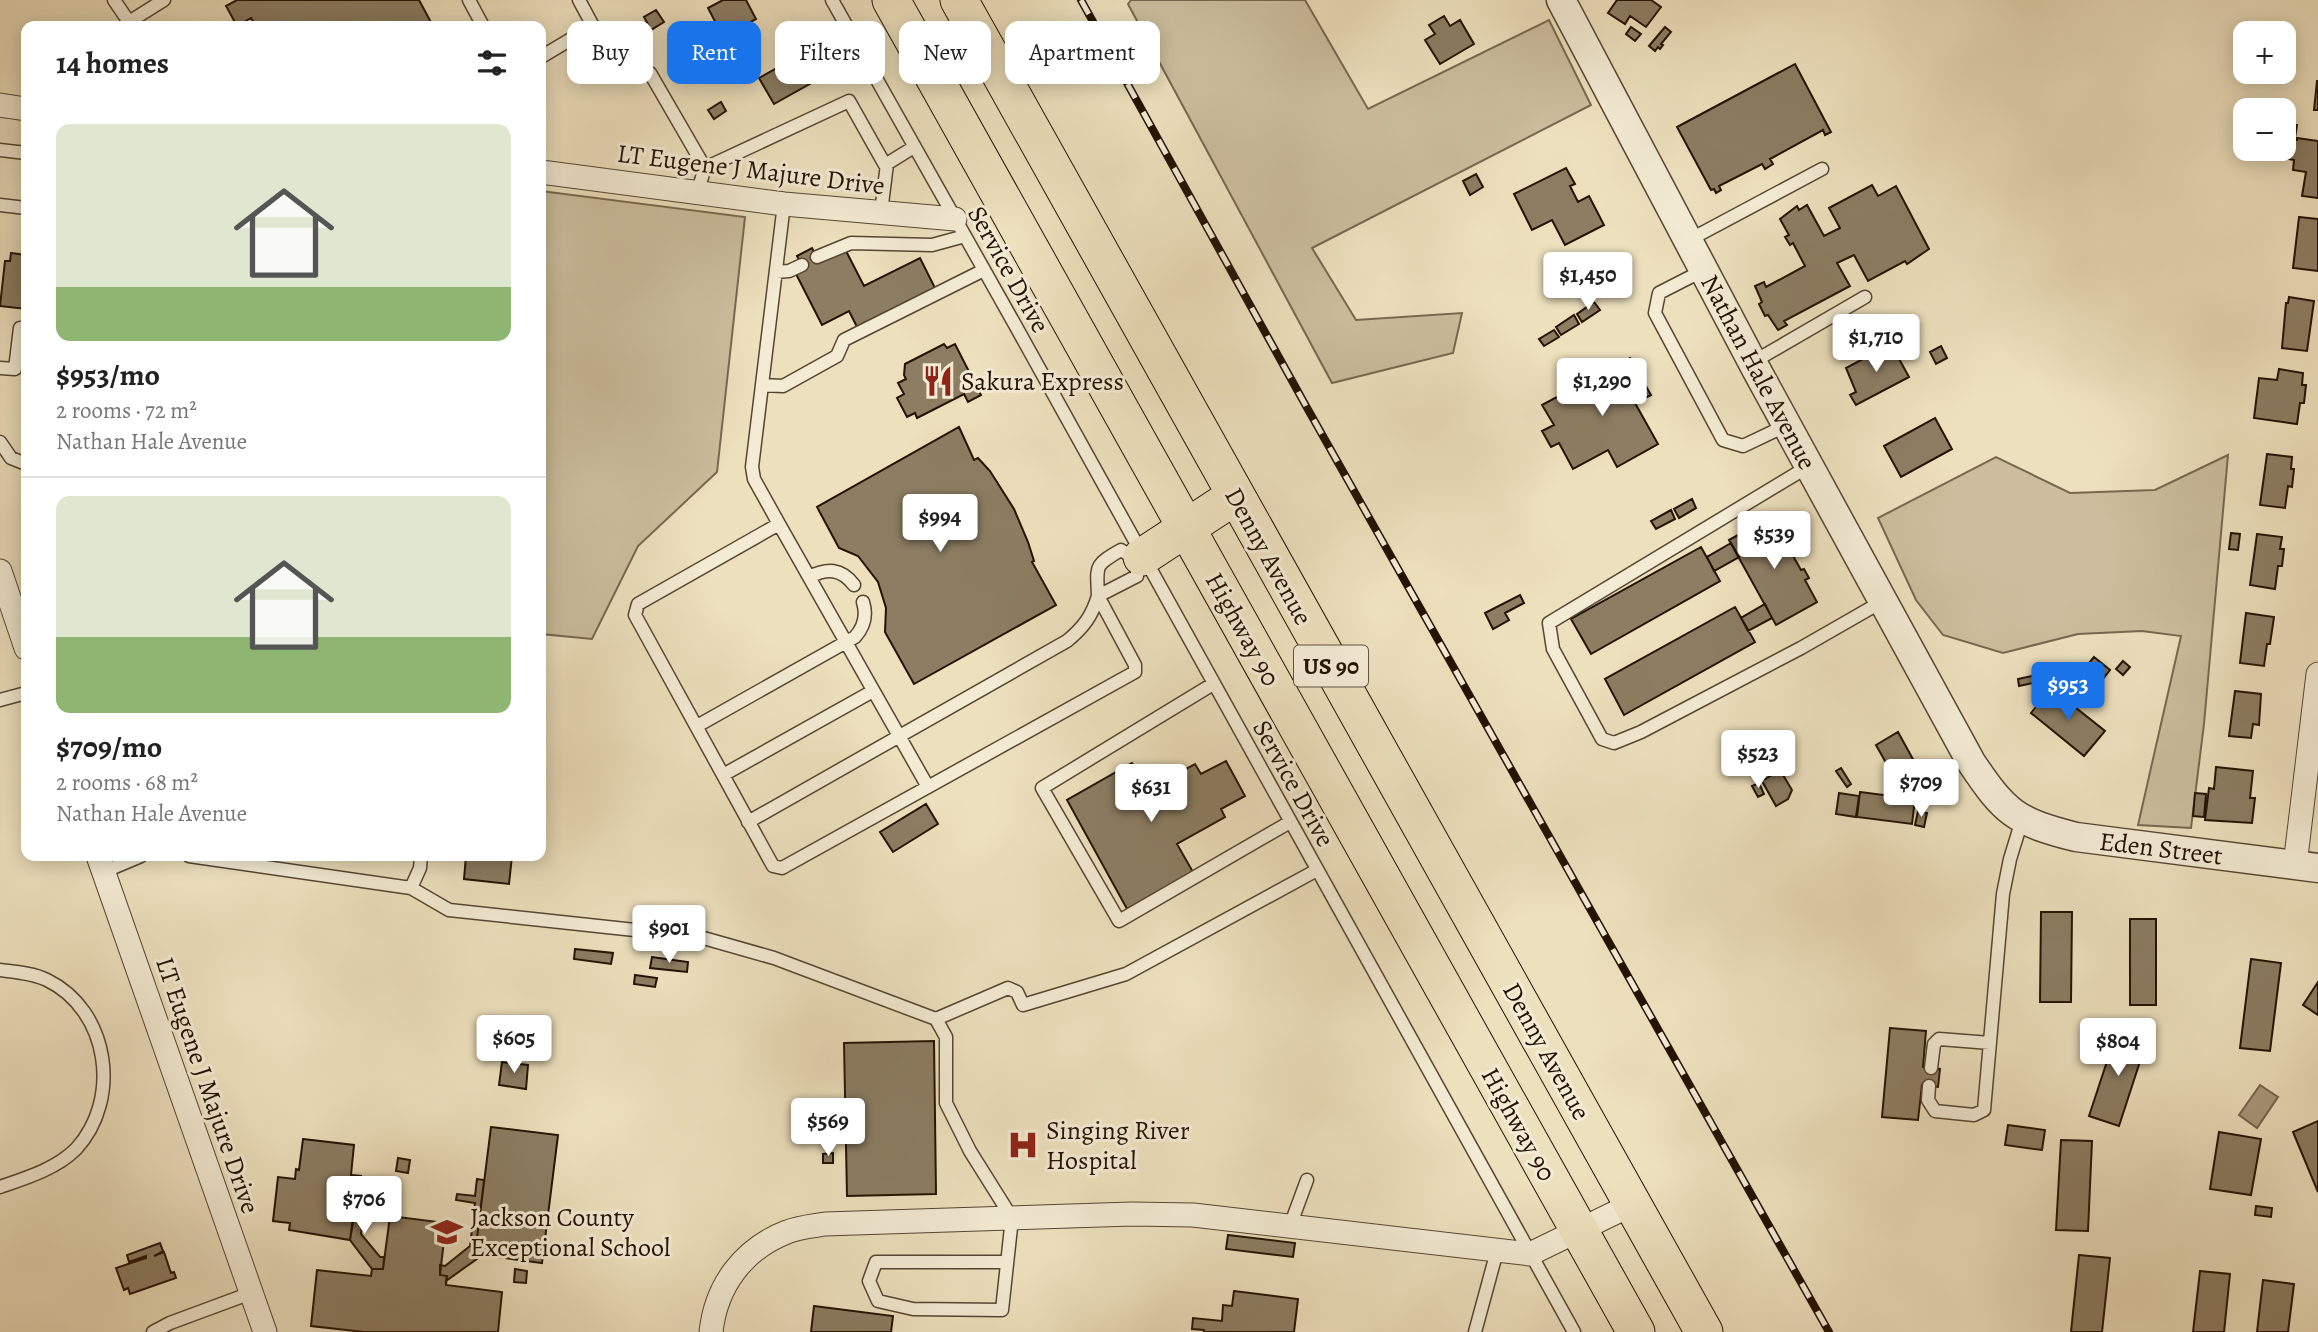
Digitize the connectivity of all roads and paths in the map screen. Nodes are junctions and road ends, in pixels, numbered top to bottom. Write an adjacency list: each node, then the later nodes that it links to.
1 (114, 0): 9 (lane)
2 (164, 0): 10 (lane)
3 (470, 0): 11 (lane)
4 (579, 0): 12 (lane)
5 (832, 0): 16 (lane, Service Drive)
6 (891, 0): 46 (main road, Highway 90 / US 90)
7 (959, 0): 44 (main road, Denny Avenue / US 90)
8 (1561, 0): 29 (street, Nathan Hale Avenue)
9 (127, 21)
10 (133, 21)
11 (481, 21)
12 (546, 54)
13 (653, 78): 20 (lane)
14 (0, 105): 15 (street)
15 (21, 108)
16 (914, 148): 19 (lane); 28 (lane, Service Drive)
17 (0, 150): 18 (lane)
18 (21, 152)
19 (887, 164): 20 (lane); 27 (lane)
20 (705, 168): 23 (lane)
21 (1822, 169): 29 (lane)
22 (546, 173): 23 (street, LT Eugene J Majure Drive)
23 (697, 192): 24 (street, LT Eugene J Majure Drive)
24 (784, 204): 27 (street, LT Eugene J Majure Drive); 34 (lane)
25 (0, 205): 26 (lane)
26 (21, 207)
27 (881, 212): 28 (street, LT Eugene J Majure Drive)
28 (960, 228): 30 (lane); 32 (lane, Service Drive)
29 (1689, 240): 33 (street, Nathan Hale Avenue)
30 (817, 257)
31 (802, 265): 34 (lane)
32 (984, 270): 39 (lane); 47 (lane, Service Drive)
33 (1704, 270): 37 (street, Nathan Hale Avenue); 40 (lane)
34 (776, 272): 39 (lane)
35 (1865, 297): 37 (lane)
36 (20, 328): 38 (lane)
37 (1753, 363): 40 (street, Nathan Hale Avenue)
38 (0, 368)
39 (762, 385): 45 (lane)
40 (1787, 425): 43 (street, Nathan Hale Avenue)
41 (0, 442): 42 (lane)
42 (21, 462)
43 (1809, 466): 52 (street, Nathan Hale Avenue); 52 (lane)
44 (1235, 496): 46 (main road); 81 (main road, Denny Avenue / US 90)
45 (779, 524): 49 (lane); 61 (lane)
46 (1186, 528): 47 (main road); 84 (main road, Highway 90 / US 90)
47 (1140, 559): 51 (lane); 51 (lane); 57 (lane, Service Drive)
48 (0, 571): 54 (street)
49 (809, 577): 50 (lane); 55 (lane)
50 (854, 584)
51 (1098, 596): 62 (lane); 64 (lane)
52 (1883, 601): 65 (street, Nathan Hale Avenue)
53 (863, 602): 55 (lane)
54 (19, 609)
55 (846, 643): 58 (lane); 61 (lane)
56 (2318, 674): 71 (street)
57 (1213, 684): 67 (lane, Service Drive); 67 (lane)
58 (873, 691): 62 (lane); 63 (lane)
59 (21, 694): 60 (lane)
60 (0, 700)
61 (696, 726): 63 (lane)
62 (899, 736): 64 (lane); 66 (lane)
63 (723, 775): 66 (lane)
64 (928, 787): 66 (lane)
65 (2016, 815): 71 (street, Eden Street); 76 (lane)
66 (748, 822)
67 (1290, 822): 72 (lane, Service Drive)
68 (223, 861): 73 (lane)
69 (421, 861): 73 (lane)
70 (101, 864): 88 (street, LT Eugene J Majure Drive)
71 (2306, 866)
72 (1317, 870): 75 (lane); 86 (lane, Service Drive)
73 (411, 888): 75 (lane)
74 (0, 970): 80 (lane)
75 (936, 1019): 82 (lane)
76 (1990, 1043): 77 (lane); 78 (lane)
77 (1931, 1068)
78 (1929, 1086)
79 (1307, 1180): 83 (lane)
80 (0, 1187)
81 (1633, 1204): 84 (street); 95 (main road, Denny Avenue / US 90)
82 (1012, 1218): 83 (street); 87 (lane); 91 (street)
83 (1290, 1226): 85 (street)
84 (1579, 1231): 86 (street); 94 (main road, Highway 90 / US 90)
85 (1497, 1251): 86 (street); 92 (lane)
86 (1530, 1254): 93 (lane, Service Drive)
87 (1007, 1262): 87 (lane)
88 (251, 1293): 89 (lane); 90 (street, LT Eugene J Majure Drive)
89 (153, 1332)
90 (265, 1332)
91 (711, 1332)
92 (1475, 1332)
93 (1574, 1332)
94 (1636, 1332)
95 (1704, 1332)

